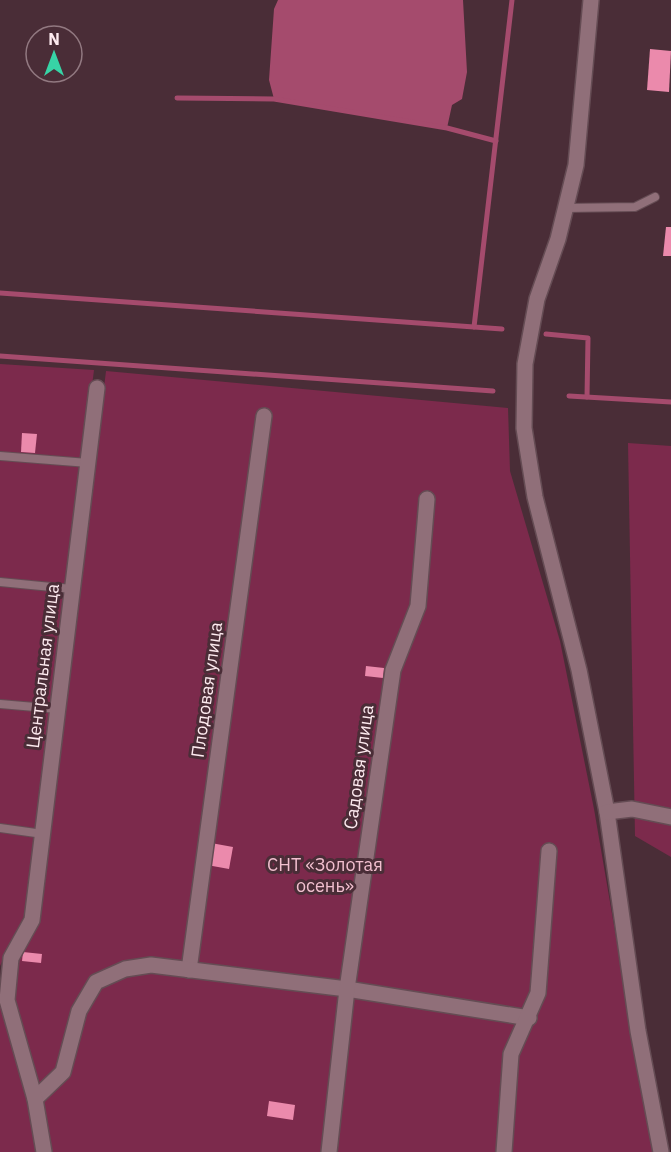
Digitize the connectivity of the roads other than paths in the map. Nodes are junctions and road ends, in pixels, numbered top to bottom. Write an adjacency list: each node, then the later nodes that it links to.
1 (591, 0): 3 (street)
2 (655, 197): 3 (lane)
3 (565, 208): 13 (street)
4 (97, 388): 7 (street, Центральная улица)
5 (264, 416): 18 (street, Плодовая улица)
6 (0, 456): 7 (lane)
7 (87, 463): 10 (street, Центральная улица)
8 (427, 499): 19 (street, Садовая улица)
9 (0, 582): 10 (lane)
10 (72, 589): 12 (street, Центральная улица)
11 (0, 704): 12 (lane)
12 (58, 709): 16 (street, Центральная улица)
13 (607, 812): 14 (street); 25 (street)
14 (671, 817)
15 (0, 828): 16 (lane)
16 (42, 834): 21 (street, Центральная улица)
17 (549, 851): 20 (street)
18 (189, 970): 19 (street); 21 (street)
19 (347, 989): 20 (street); 23 (street, Садовая улица)
20 (529, 1018): 24 (street)
21 (35, 1099): 22 (street, Центральная улица)
22 (44, 1152)
23 (329, 1152)
24 (504, 1152)
25 (661, 1152)

